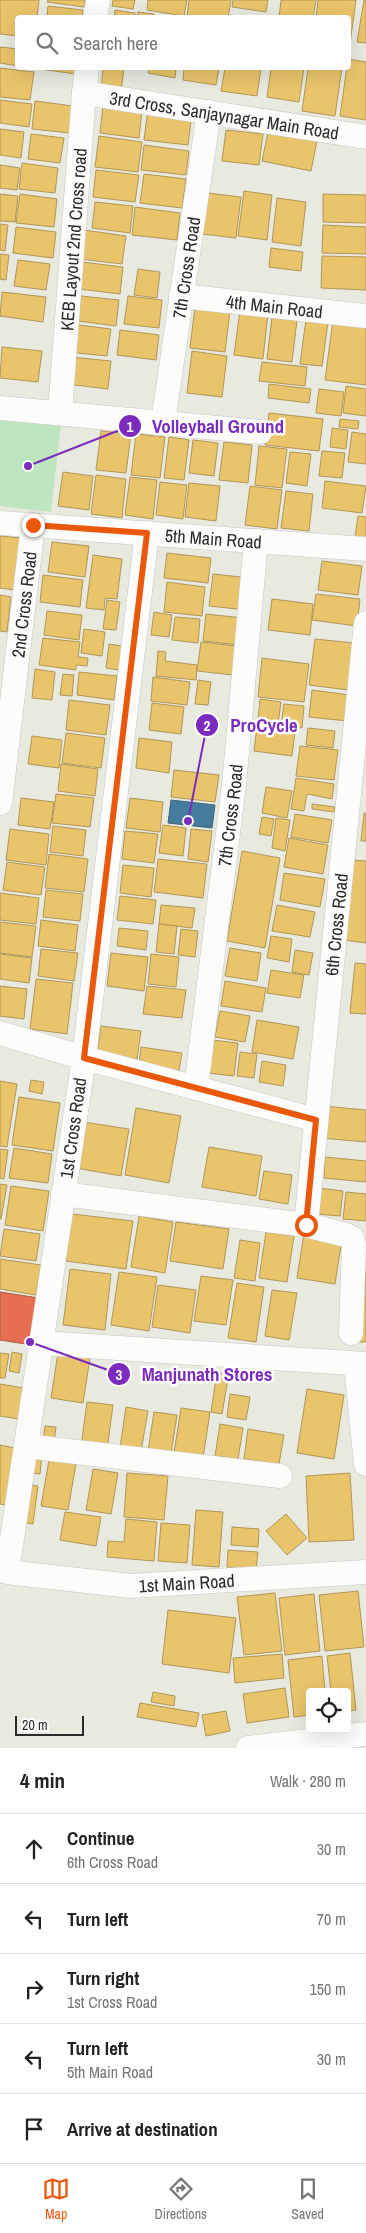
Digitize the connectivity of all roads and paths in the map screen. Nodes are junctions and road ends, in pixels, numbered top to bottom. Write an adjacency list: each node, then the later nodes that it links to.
1 (98, 0): 2 (street)
2 (96, 15)
3 (88, 70): 4 (street, KEB Layout 2nd Cross road)
4 (84, 93): 5 (street, 3rd Cross, Sanjaynagar Main Road); 10 (street, KEB Layout 2nd Cross road)
5 (209, 112): 6 (street, 3rd Cross, Sanjaynagar Main Road); 7 (street, 7th Cross Road)
6 (366, 137)
7 (181, 296): 8 (street, 4th Main Road); 11 (street, 7th Cross Road)
8 (366, 316)
9 (0, 408): 10 (street)
10 (60, 413): 11 (street)
11 (163, 422): 12 (street)
12 (260, 432)
13 (0, 523): 14 (street, 5th Main Road)
14 (33, 525): 15 (street, 5th Main Road); 19 (street, 2nd Cross Road)
15 (147, 533): 16 (street, 5th Main Road); 21 (street, 1st Cross Road)
16 (256, 541): 17 (street, 5th Main Road); 22 (street, 7th Cross Road)
17 (366, 549)
18 (366, 623): 23 (street, 6th Cross Road)
19 (0, 803)
20 (0, 1033): 21 (street)
21 (84, 1058): 22 (street); 24 (street, 1st Cross Road)
22 (196, 1088): 23 (street)
23 (316, 1120): 25 (street, 6th Cross Road)
24 (64, 1194): 25 (street); 27 (street, 1st Cross Road)
25 (306, 1225): 26 (street)
26 (351, 1333)
27 (41, 1343): 28 (street); 29 (street, 1st Cross Road)
28 (361, 1364): 30 (street)
29 (26, 1446): 31 (street); 32 (street, 1st Cross Road)
30 (366, 1464)
31 (280, 1476)
32 (7, 1572): 33 (street, 1st Main Road)
33 (366, 1572)
34 (366, 1734): 35 (street)
35 (248, 1748)

